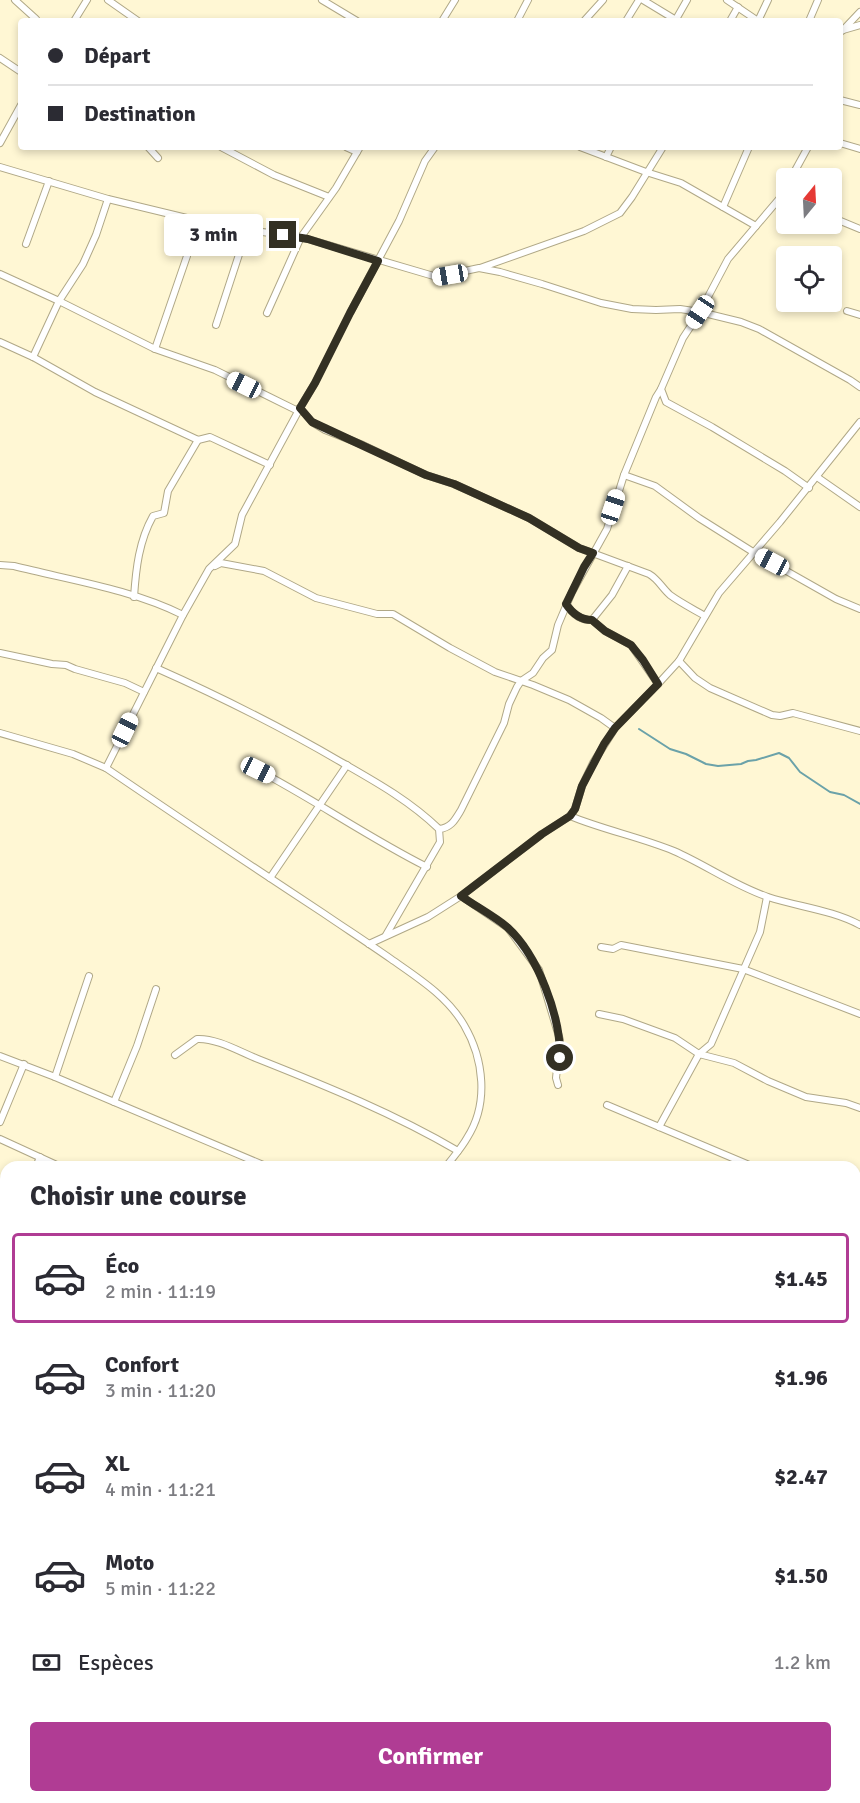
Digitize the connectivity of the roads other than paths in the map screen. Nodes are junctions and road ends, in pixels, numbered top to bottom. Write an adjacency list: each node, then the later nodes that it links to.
1 (15, 0): 15 (street)
2 (87, 0): 16 (street)
3 (108, 0): 17 (street)
4 (322, 0): 18 (street)
5 (528, 0): 20 (street)
6 (603, 0): 21 (street)
7 (641, 0): 22 (street); 23 (street)
8 (687, 0): 24 (street)
9 (727, 0): 13 (street)
10 (768, 0): 27 (street)
11 (818, 0): 28 (street)
12 (452, 1): 19 (street)
13 (738, 7): 25 (street); 26 (street)
14 (860, 12): 30 (street)
15 (35, 18)
16 (76, 18)
17 (134, 18)
18 (352, 18)
19 (444, 18)
20 (519, 18)
21 (587, 18)
22 (628, 18)
23 (672, 18)
24 (676, 18)
25 (732, 18)
26 (754, 18)
27 (759, 18)
28 (809, 18)
29 (860, 25): 31 (street)
30 (843, 29)
31 (843, 30)
32 (0, 58): 33 (street)
33 (18, 70)
34 (843, 101): 35 (street)
35 (860, 105)
36 (18, 110): 37 (street)
37 (0, 143)
38 (843, 144): 39 (street)
39 (860, 149)
40 (151, 150): 50 (street)
41 (227, 150): 55 (street)
42 (359, 150): 55 (street)
43 (433, 150): 66 (street)
44 (588, 150): 49 (street)
45 (610, 150): 49 (street)
46 (661, 150): 53 (street)
47 (748, 150): 57 (street)
48 (806, 150): 52 (street)
49 (606, 157): 53 (street)
50 (158, 158)
51 (0, 167): 54 (street)
52 (796, 168)
53 (646, 172): 57 (street); 67 (street)
54 (49, 181): 56 (street); 65 (street)
55 (329, 197): 64 (street)
56 (108, 200): 59 (street); 69 (street)
57 (723, 207): 61 (street)
58 (776, 207): 61 (street)
59 (195, 220): 63 (street); 76 (street)
60 (842, 222): 62 (street)
61 (756, 226): 71 (street)
62 (860, 229)
63 (247, 230): 64 (street); 74 (street)
64 (301, 237): 66 (street); 72 (street)
65 (26, 244)
66 (378, 261): 67 (street); 80 (street)
67 (479, 268): 71 (street)
68 (0, 274): 69 (street)
69 (59, 301): 76 (street); 77 (street)
70 (847, 311): 73 (street)
71 (700, 312): 78 (street); 79 (street)
72 (267, 313)
73 (860, 315)
74 (216, 325)
75 (0, 342): 77 (street)
76 (155, 349): 80 (street)
77 (33, 357): 82 (street)
78 (860, 387)
79 (661, 389): 84 (street); 86 (street)
80 (300, 408): 83 (street); 89 (street)
81 (860, 422): 85 (street)
82 (198, 440): 83 (street); 93 (street)
83 (270, 465): 92 (street)
84 (624, 475): 88 (street); 89 (street)
85 (817, 477): 86 (street); 87 (street)
86 (808, 488): 88 (street)
87 (860, 507)
88 (753, 552): 95 (street); 97 (street)
89 (593, 553): 91 (street); 94 (street)
90 (0, 564): 93 (street)
91 (628, 566): 97 (street); 98 (street)
92 (209, 569): 96 (street); 102 (street)
93 (134, 597): 96 (street)
94 (566, 604): 98 (street); 102 (street)
95 (860, 609)
96 (183, 615): 101 (street)
97 (705, 616): 100 (street)
98 (592, 620): 103 (street)
99 (0, 653): 104 (street)
100 (679, 661): 103 (street); 106 (street)
101 (156, 668): 104 (street); 109 (street)
102 (521, 681): 105 (street); 113 (street)
103 (658, 684): 105 (street)
104 (144, 692): 110 (street)
105 (615, 728): 112 (street)
106 (860, 731)
107 (0, 733): 110 (street)
108 (246, 764): 111 (street)
109 (347, 765): 111 (street); 113 (street)
110 (106, 768): 115 (street)
111 (320, 806): 114 (street); 115 (street)
112 (570, 816): 116 (street); 117 (street)
113 (439, 829): 114 (street)
114 (426, 867): 119 (street)
115 (270, 878): 120 (street)
116 (461, 896): 119 (street); 132 (street)
117 (767, 897): 118 (street); 122 (street)
118 (860, 926)
119 (386, 936): 120 (street)
120 (369, 944): 139 (street)
121 (601, 947): 122 (street)
122 (743, 969): 126 (street); 127 (street)
123 (89, 976): 131 (street)
124 (156, 989): 133 (street)
125 (598, 1014): 127 (street)
126 (860, 1014)
127 (699, 1054): 135 (street); 137 (street)
128 (174, 1055): 139 (street)
129 (0, 1056): 130 (street)
130 (24, 1064): 131 (street); 136 (street)
131 (55, 1077): 133 (street)
132 (558, 1085)
133 (114, 1102): 143 (street)
134 (608, 1105): 137 (street)
135 (860, 1108)
136 (0, 1122)
137 (659, 1127): 145 (street)
138 (0, 1139): 140 (street)
139 (458, 1151): 144 (street)
140 (40, 1157): 141 (street); 142 (street)
141 (38, 1161)
142 (49, 1161)
143 (254, 1161)
144 (449, 1161)
145 (740, 1161)

